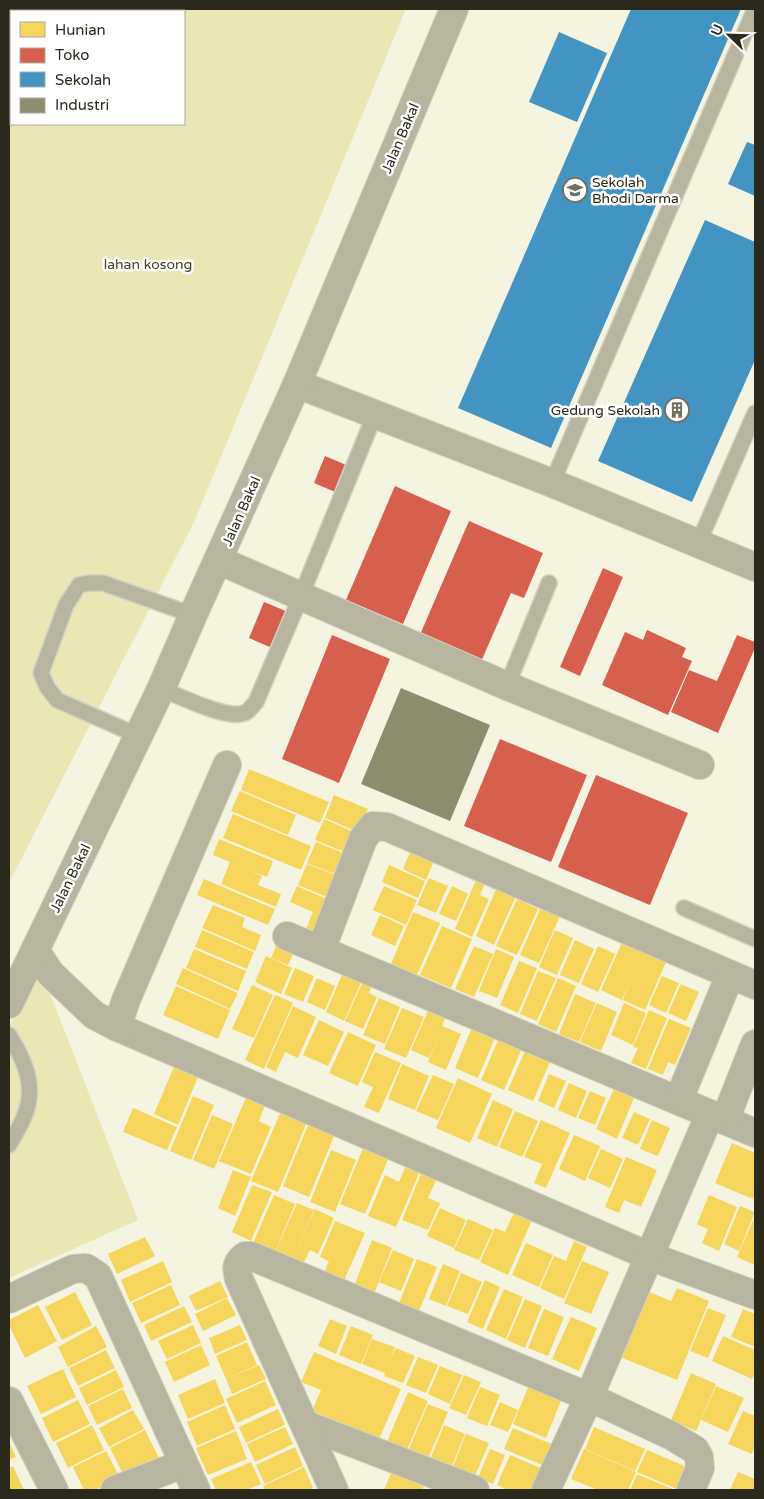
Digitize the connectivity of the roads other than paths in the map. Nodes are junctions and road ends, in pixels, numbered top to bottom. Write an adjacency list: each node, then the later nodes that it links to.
1 (454, 9): 3 (street, Jalan Bakal)
2 (755, 9): 6 (lane)
3 (297, 384): 5 (street); 8 (street, Jalan Bakal)
4 (755, 413): 7 (lane)
5 (375, 414): 6 (street); 11 (lane)
6 (552, 483): 7 (street)
7 (698, 544): 9 (street)
8 (218, 560): 11 (street); 12 (street, Jalan Bakal)
9 (755, 567)
10 (549, 583): 13 (lane)
11 (301, 596): 13 (street); 14 (lane)
12 (193, 615): 14 (street, Jalan Bakal); 15 (lane)
13 (507, 686): 17 (street)
14 (161, 689): 15 (street, Jalan Bakal)
15 (139, 736): 21 (street, Jalan Bakal)
16 (227, 765): 26 (street)
17 (700, 765)
18 (684, 908): 20 (lane)
19 (287, 936): 22 (street)
20 (755, 939)
21 (35, 950): 25 (street, Jalan Bakal); 26 (street)
22 (321, 950): 23 (street); 29 (street)
23 (730, 975): 24 (street); 29 (street)
24 (755, 985)
25 (9, 1004)
26 (117, 1027): 33 (street)
27 (9, 1035): 32 (lane)
28 (755, 1044): 30 (street)
29 (679, 1099): 30 (street)
30 (717, 1117): 31 (street); 33 (street)
31 (755, 1133)
32 (9, 1145)
33 (649, 1256): 34 (street); 36 (street)
34 (755, 1295)
35 (9, 1299): 39 (street)
36 (589, 1396): 38 (street); 45 (street); 46 (street)
37 (9, 1401): 40 (street)
38 (306, 1425): 43 (street); 44 (street)
39 (184, 1464): 41 (street); 42 (street)
40 (54, 1490)
41 (115, 1490)
42 (196, 1490)
43 (334, 1490)
44 (475, 1490)
45 (546, 1490)
46 (691, 1490)

